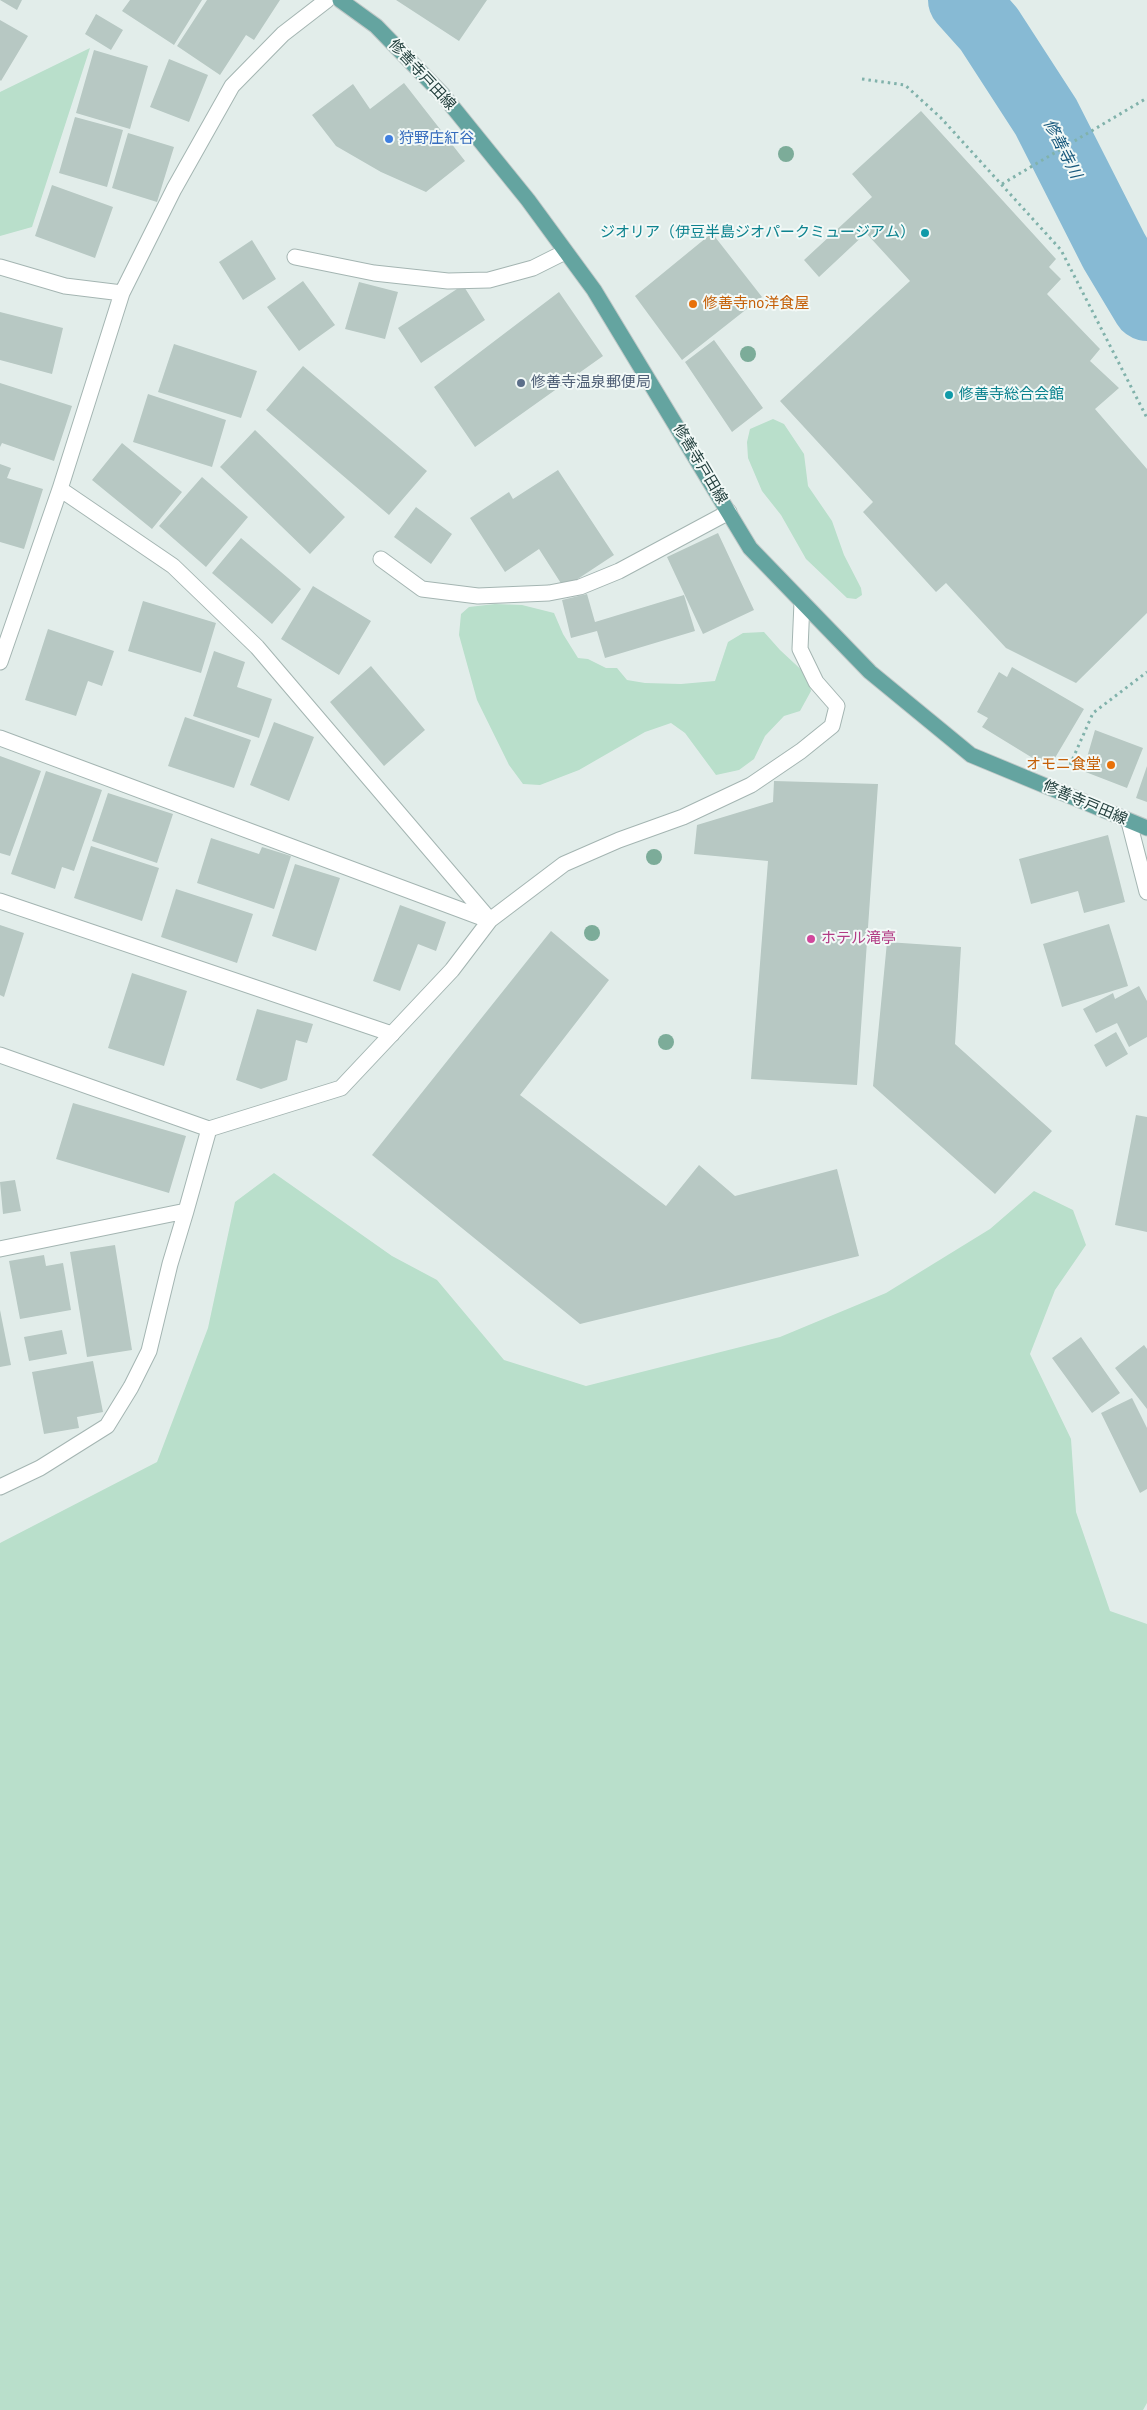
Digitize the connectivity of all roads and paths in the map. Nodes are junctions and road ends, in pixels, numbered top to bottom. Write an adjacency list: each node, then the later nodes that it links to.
1 (327, 0): 9 (street)
2 (340, 0): 6 (main road, 修善寺戸田線)
3 (862, 79): 5 (path)
4 (1147, 98): 5 (path)
5 (1002, 184): 10 (path)
6 (565, 252): 7 (street); 12 (main road, 修善寺戸田線)
7 (295, 257)
8 (0, 267): 9 (street)
9 (122, 293): 11 (street)
10 (1147, 418)
11 (60, 489): 15 (street); 23 (street)
12 (729, 512): 13 (street); 14 (main road, 修善寺戸田線)
13 (381, 559)
14 (802, 602): 18 (main road, 修善寺戸田線); 23 (street)
15 (0, 662)
16 (1147, 672): 18 (path)
17 (0, 738): 23 (street)
18 (1058, 792): 19 (main road, 修善寺戸田線)
19 (1129, 822): 20 (main road, 修善寺戸田線); 21 (street)
20 (1147, 828)
21 (1147, 892)
22 (0, 901): 24 (street)
23 (490, 920): 24 (street)
24 (392, 1034): 26 (street)
25 (0, 1055): 26 (street)
26 (209, 1129): 27 (street)
27 (186, 1211): 28 (street); 29 (street)
28 (0, 1249)
29 (0, 1487)

